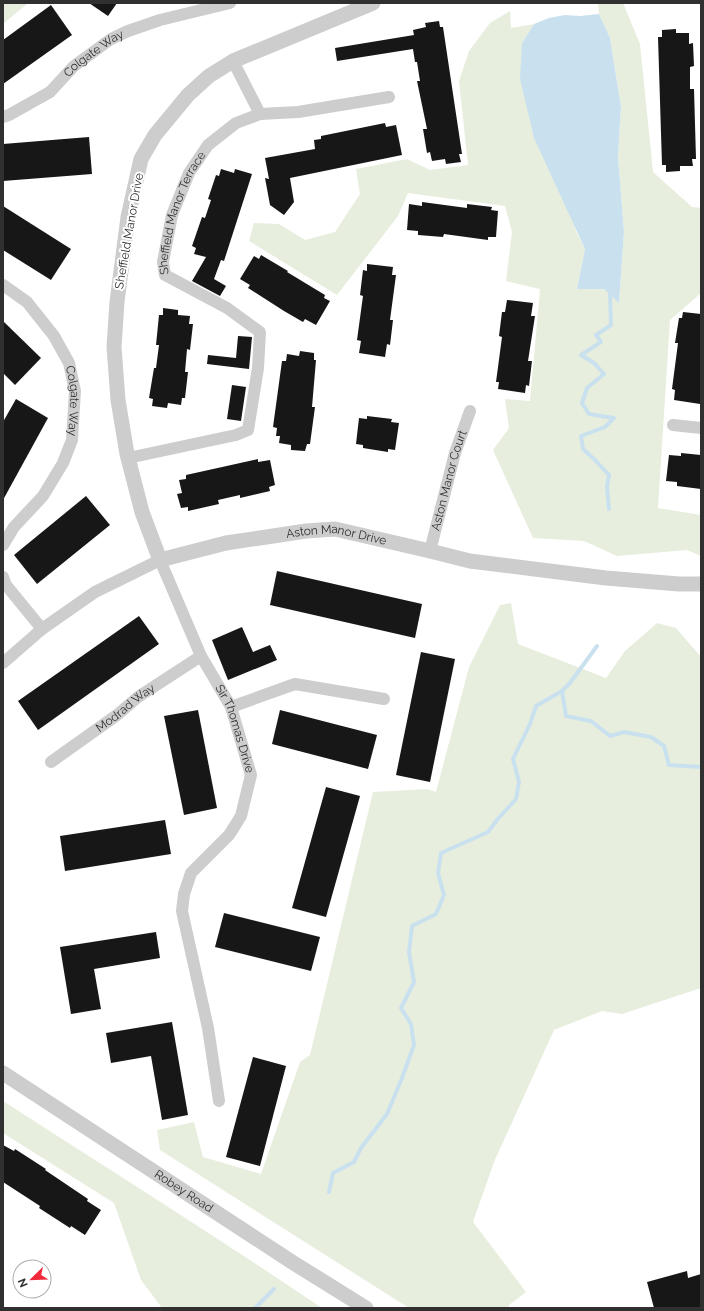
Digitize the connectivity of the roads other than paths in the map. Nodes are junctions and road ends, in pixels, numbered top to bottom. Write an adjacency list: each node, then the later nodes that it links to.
1 (230, 3): 3 (street, Colgate Way)
2 (373, 3): 4 (street, Sheffield Manor Drive)
3 (194, 8): 7 (street, Colgate Way)
4 (233, 61): 6 (street); 12 (street, Sheffield Manor Drive)
5 (389, 97): 6 (street, Sheffield Manor Terrace)
6 (260, 114): 12 (street, Sheffield Manor Terrace)
7 (3, 117)
8 (3, 285): 13 (street, Colgate Way)
9 (470, 411): 14 (street, Aston Manor Court)
10 (673, 426): 11 (street)
11 (701, 428)
12 (128, 458): 15 (street, Sheffield Manor Drive)
13 (3, 545)
14 (430, 551): 15 (street, Aston Manor Drive); 17 (street, Aston Manor Drive)
15 (160, 560): 18 (street, Aston Manor Drive); 19 (street, Sir Thomas Drive)
16 (3, 577): 18 (street)
17 (701, 584)
18 (42, 629): 20 (street, Aston Manor Drive)
19 (201, 656): 22 (street, Sir Thomas Drive); 23 (street, Modrad Way)
20 (3, 663)
21 (384, 699): 22 (street)
22 (230, 707): 25 (street, Sir Thomas Drive)
23 (51, 762)
24 (3, 1073): 26 (street, Robey Road)
25 (219, 1101)
26 (366, 1308)

